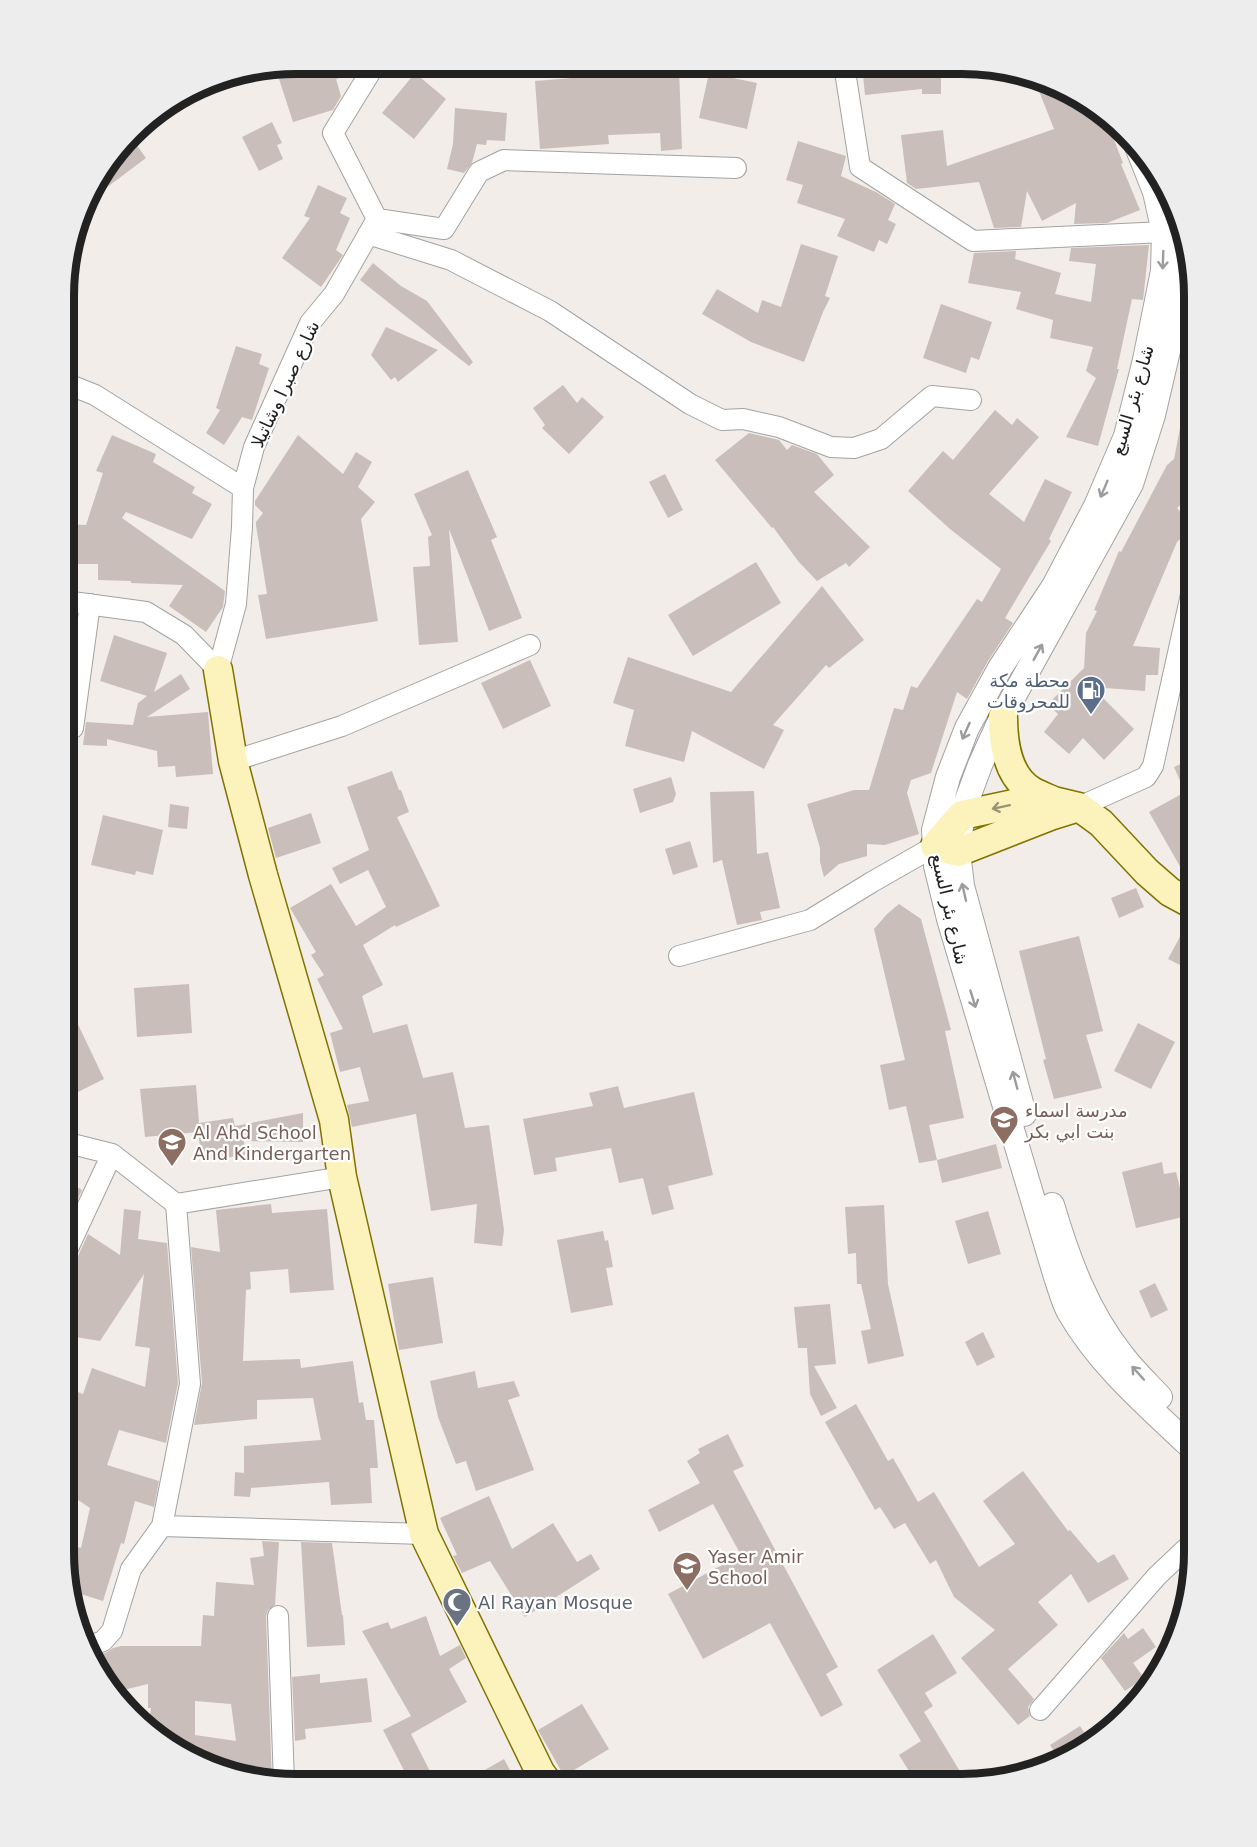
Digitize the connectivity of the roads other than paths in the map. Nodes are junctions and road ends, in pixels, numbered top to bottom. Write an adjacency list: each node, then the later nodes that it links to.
1 (369, 74): 5 (street)
2 (845, 74): 6 (street)
3 (735, 168): 5 (street)
4 (1149, 177): 6 (street, شارع بئر السبع)
5 (373, 226): 9 (street); 10 (street, شارع صبرا وشاتيلا)
6 (1174, 236): 21 (street, شارع بئر السبع, one-way to 21)
7 (1182, 267): 16 (street, شارع بئر السبع, one-way to 7)
8 (74, 387): 10 (street)
9 (971, 400)
10 (243, 488): 15 (street, شارع صبرا وشاتيلا)
11 (74, 602): 12 (street)
12 (90, 604): 15 (street); 17 (street)
13 (1184, 627): 19 (street)
14 (530, 645): 18 (street)
15 (218, 670): 18 (main road)
16 (1003, 717): 19 (main road); 20 (street, شارع بئر السبع)
17 (74, 721)
18 (233, 761): 26 (main road)
19 (1067, 804): 20 (main road, one-way to 20); 21 (main road); 22 (main road)
20 (962, 815): 21 (main road)
21 (946, 849): 23 (street); 29 (street, شارع بئر السبع, one-way to 21); 30 (street, شارع بئر السبع, one-way to 30)
22 (1184, 900)
23 (679, 956)
24 (74, 1144): 25 (street)
25 (112, 1154): 27 (street); 28 (street)
26 (342, 1177): 27 (street); 32 (main road)
27 (176, 1204): 31 (street)
28 (74, 1235)
29 (1184, 1421)
30 (1184, 1441)
31 (162, 1526): 32 (street); 35 (street)
32 (424, 1534): 38 (main road)
33 (1184, 1551): 36 (street)
34 (278, 1616): 37 (street)
35 (94, 1645)
36 (1040, 1710)
37 (284, 1773)
38 (541, 1774)

